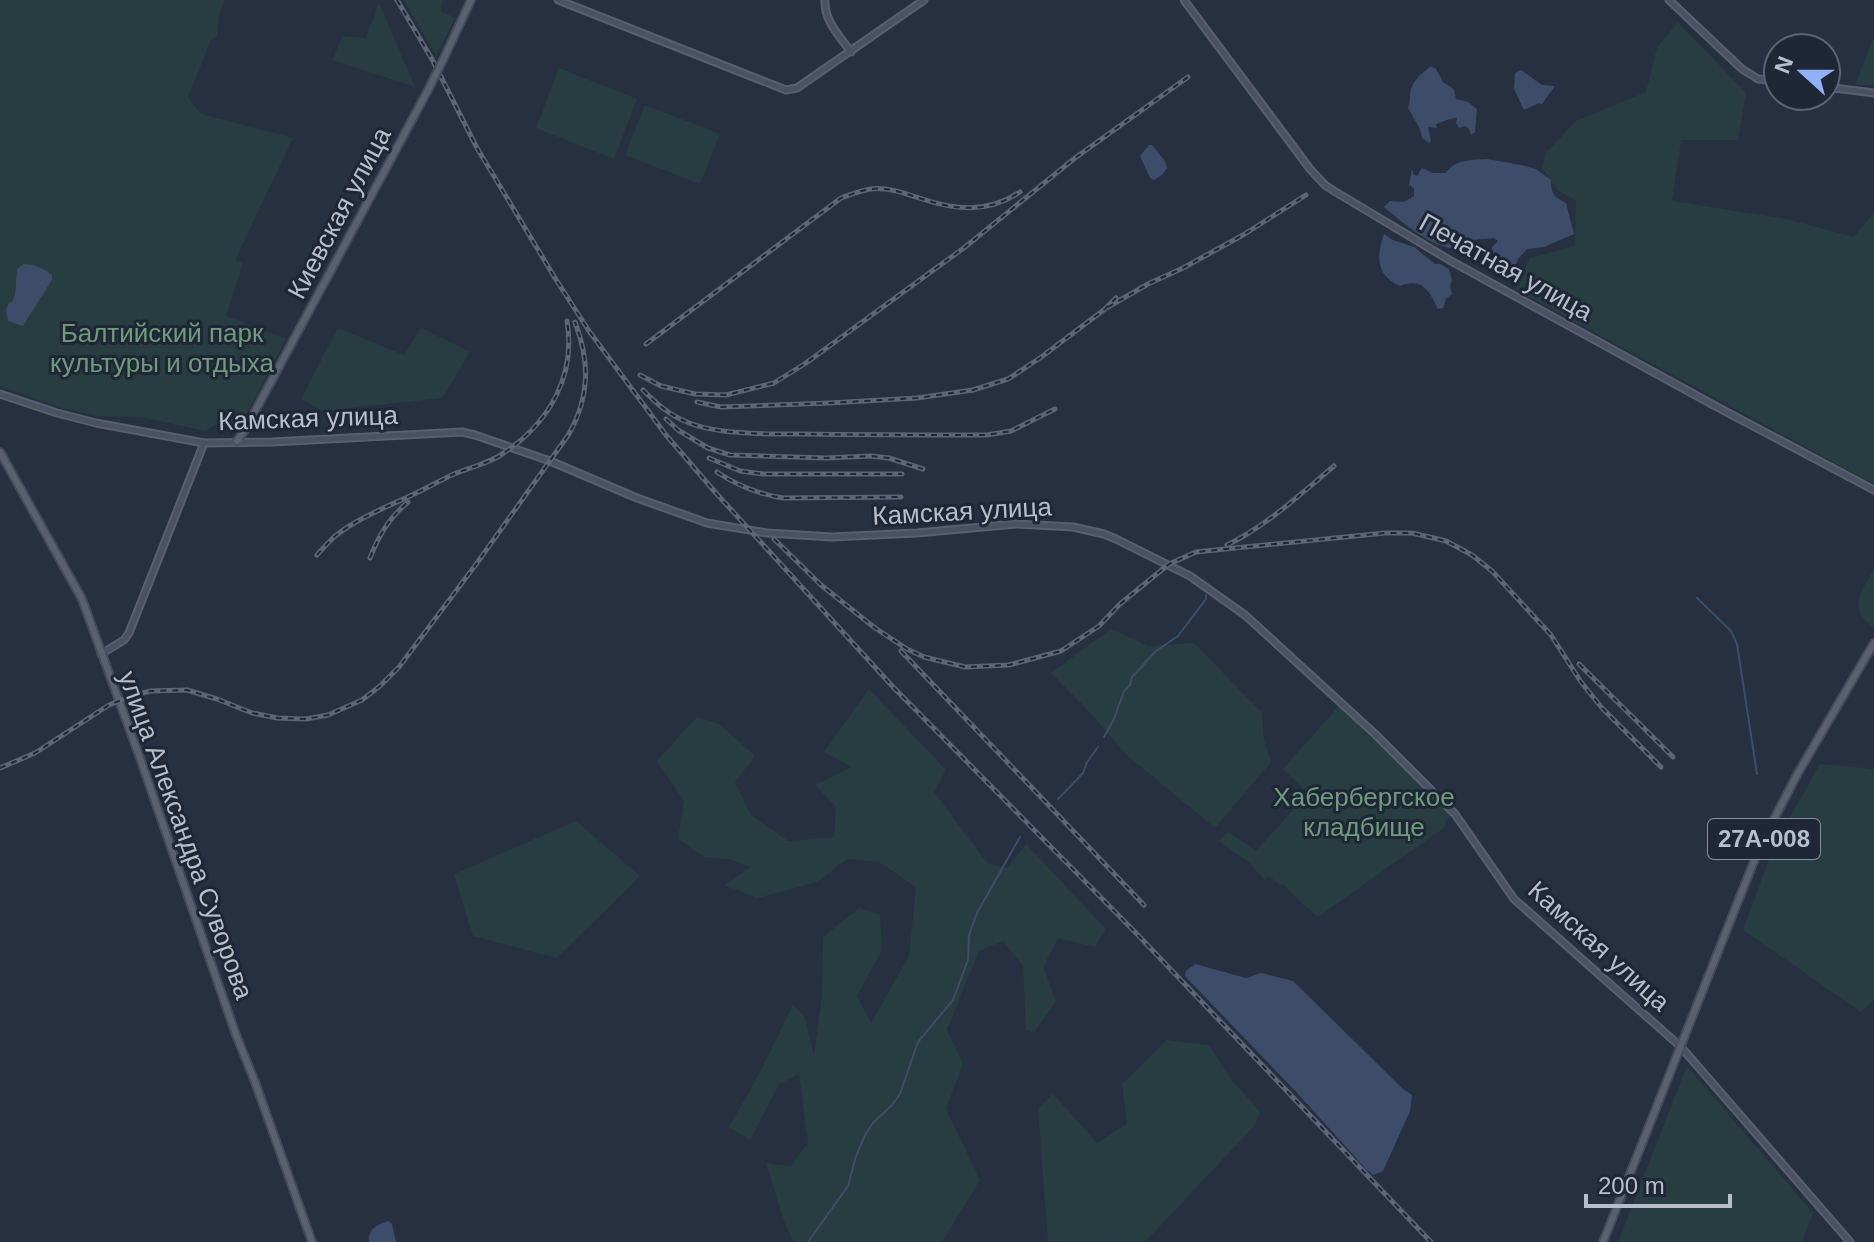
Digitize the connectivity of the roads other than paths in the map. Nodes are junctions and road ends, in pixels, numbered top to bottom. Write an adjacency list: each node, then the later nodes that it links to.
1 (471, 0): 12 (main road, Киевская улица, bridge)
2 (558, 0): 7 (street)
3 (825, 0): 7 (street)
4 (924, 0): 7 (street)
5 (1184, 0): 15 (street, Печатная улица)
6 (1669, 0): 8 (street)
7 (851, 52)
8 (1762, 79)
9 (1842, 89): 10 (street)
10 (1874, 93)
11 (0, 394): 13 (street, Камская улица)
12 (237, 441): 13 (street, Камская улица); 18 (street, Камская улица)
13 (204, 443): 17 (street, Камская улица)
14 (0, 452): 17 (main road, улица Александра Суворова)
15 (1874, 490)
16 (1874, 643): 18 (main road, 27А-008)
17 (101, 654): 19 (main road, улица Александра Суворова)
18 (1681, 1047): 20 (main road, 27А-008); 21 (street, Камская улица)
19 (312, 1242)
20 (1603, 1242)
21 (1850, 1242)

